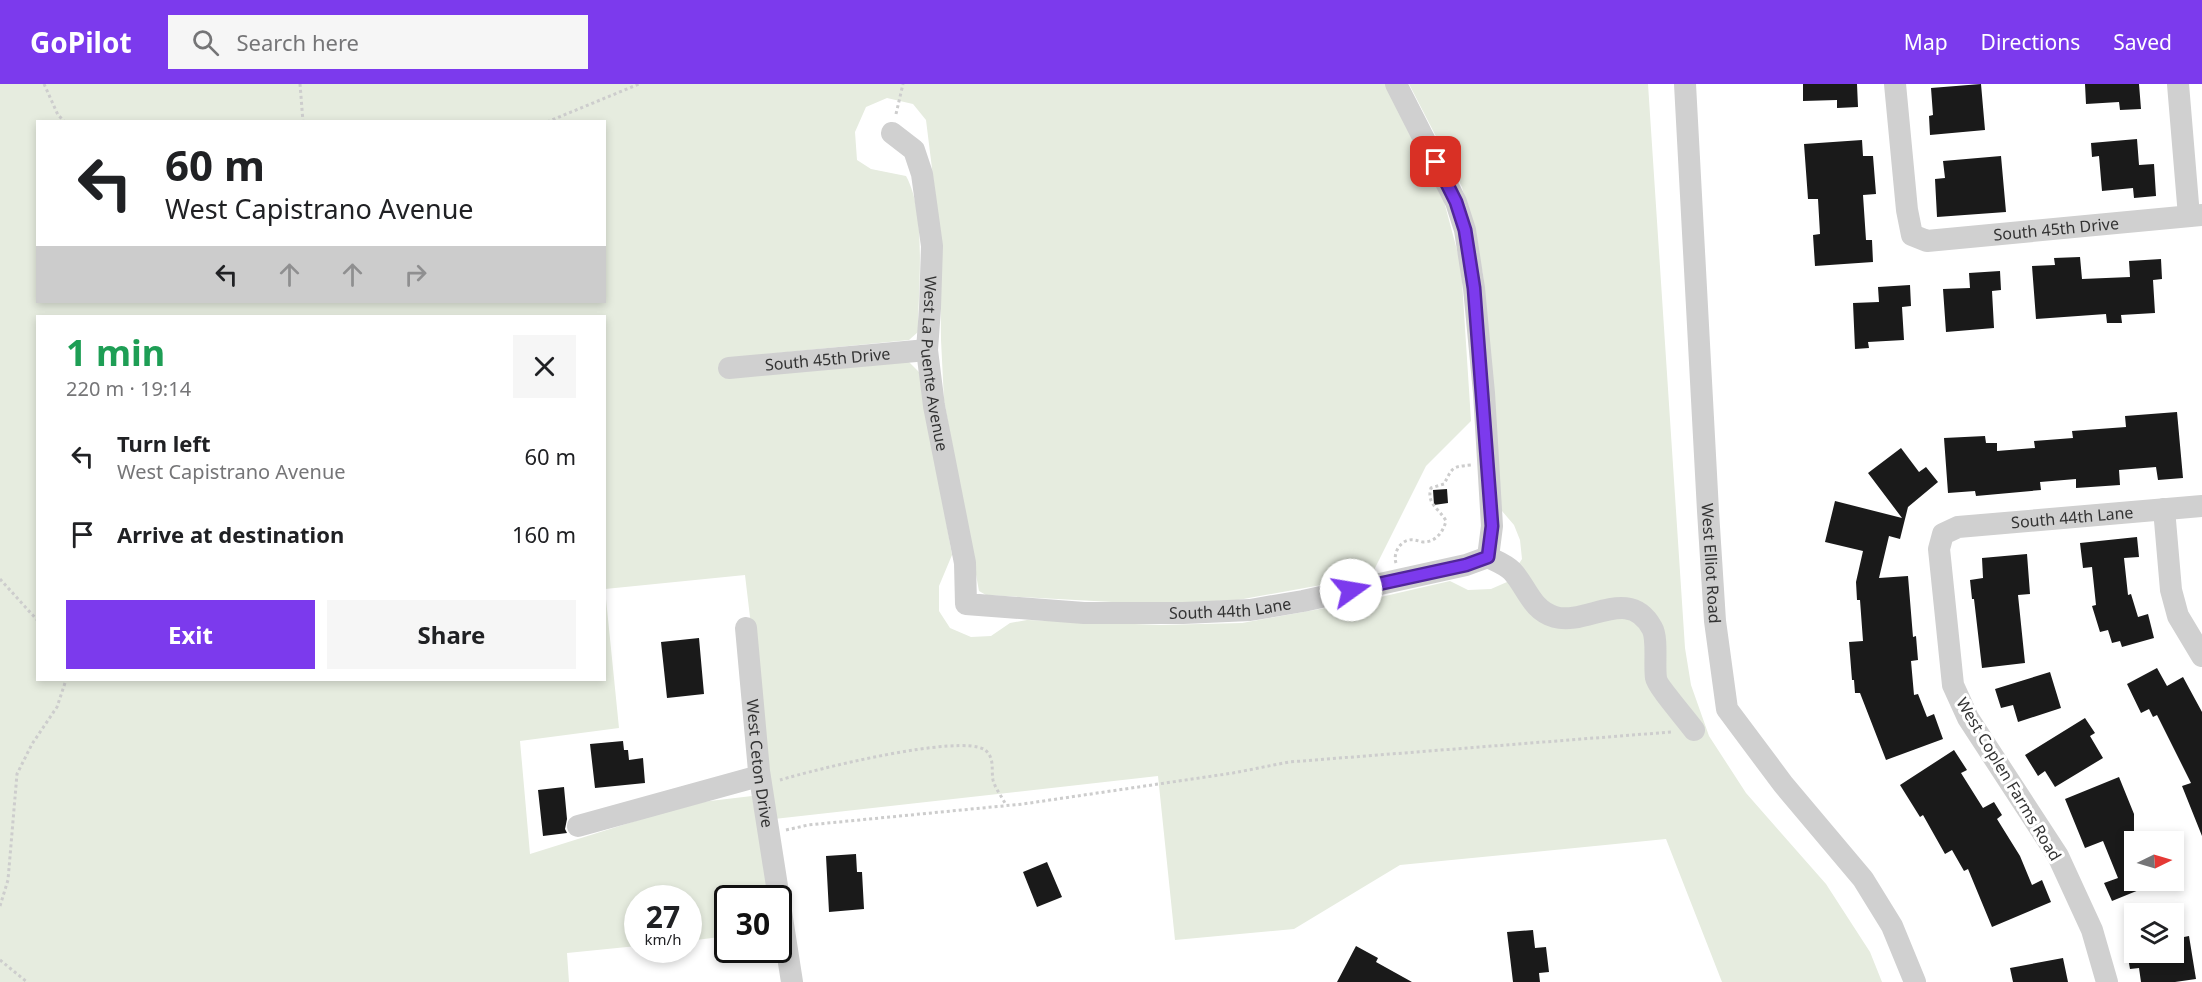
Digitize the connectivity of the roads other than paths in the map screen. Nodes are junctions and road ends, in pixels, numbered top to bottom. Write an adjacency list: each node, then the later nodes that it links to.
1 (1396, 84): 12 (street)
2 (1685, 84): 20 (street, West Elliot Road)
3 (1895, 84): 6 (street, South 45th Drive)
4 (2178, 84): 6 (street)
5 (892, 133): 7 (street, West La Puente Avenue)
6 (2195, 216)
7 (927, 350): 8 (street, South 45th Drive); 13 (street, West La Puente Avenue)
8 (729, 368)
9 (2202, 506): 10 (street, South 44th Lane)
10 (2164, 509): 11 (street, South 44th Lane); 15 (street)
11 (1943, 534): 21 (street, West Coplen Farms Road)
12 (1488, 557): 13 (street, South 44th Lane); 16 (street)
13 (966, 604)
14 (746, 628): 17 (street, West Ceton Drive)
15 (2202, 656)
16 (1694, 730)
17 (760, 780): 18 (street); 19 (street, West Ceton Drive)
18 (578, 825)
19 (792, 982)
20 (1915, 982)
21 (2107, 982)

